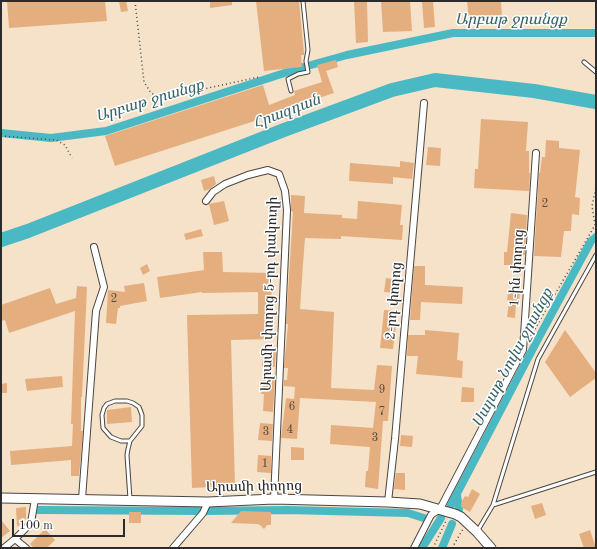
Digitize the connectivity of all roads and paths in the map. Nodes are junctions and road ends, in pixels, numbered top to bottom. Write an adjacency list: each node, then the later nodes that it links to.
1 (135, 1): 5 (path)
2 (303, 1): 6 (lane)
3 (584, 62): 4 (lane)
4 (596, 72)
5 (259, 77)
6 (290, 91)
7 (424, 103): 25 (street, 2-րդ փողոց)
8 (1, 136): 10 (path)
9 (536, 153): 27 (street, 1-ին փողոց)
10 (72, 158)
11 (596, 187): 13 (path)
12 (206, 201): 22 (street, Արամի փողոց 5-րդ փակուղի)
13 (595, 224): 16 (path)
14 (94, 246): 21 (street)
15 (596, 255): 26 (lane)
16 (531, 336)
17 (130, 441): 17 (lane); 23 (lane)
18 (596, 472): 26 (lane)
19 (1, 498): 20 (main road, Արամի փողոց)
20 (35, 499): 21 (main road, Արամի փողոց); 31 (street)
21 (82, 499): 23 (main road, Արամի փողոց)
22 (274, 500): 24 (main road, Արամի փողոց); 25 (main road, Արամի փողոց)
23 (130, 501): 24 (main road, Արամի փողոց)
24 (208, 502): 34 (street)
25 (388, 502): 27 (main road, Արամի փողոց)
26 (493, 505): 30 (lane)
27 (440, 509): 28 (main road, Արամի փողոց); 35 (street, 1-ին փողոց)
28 (450, 512): 29 (main road, Արամի փողոց); 36 (path)
29 (467, 522): 30 (main road, Արամի փողոց); 37 (path)
30 (477, 532): 38 (main road, Արամի փողոց)
31 (15, 539): 32 (street); 33 (street)
32 (4, 548)
33 (26, 548)
34 (173, 548)
35 (414, 548)
36 (433, 548)
37 (452, 548)
38 (491, 548)

